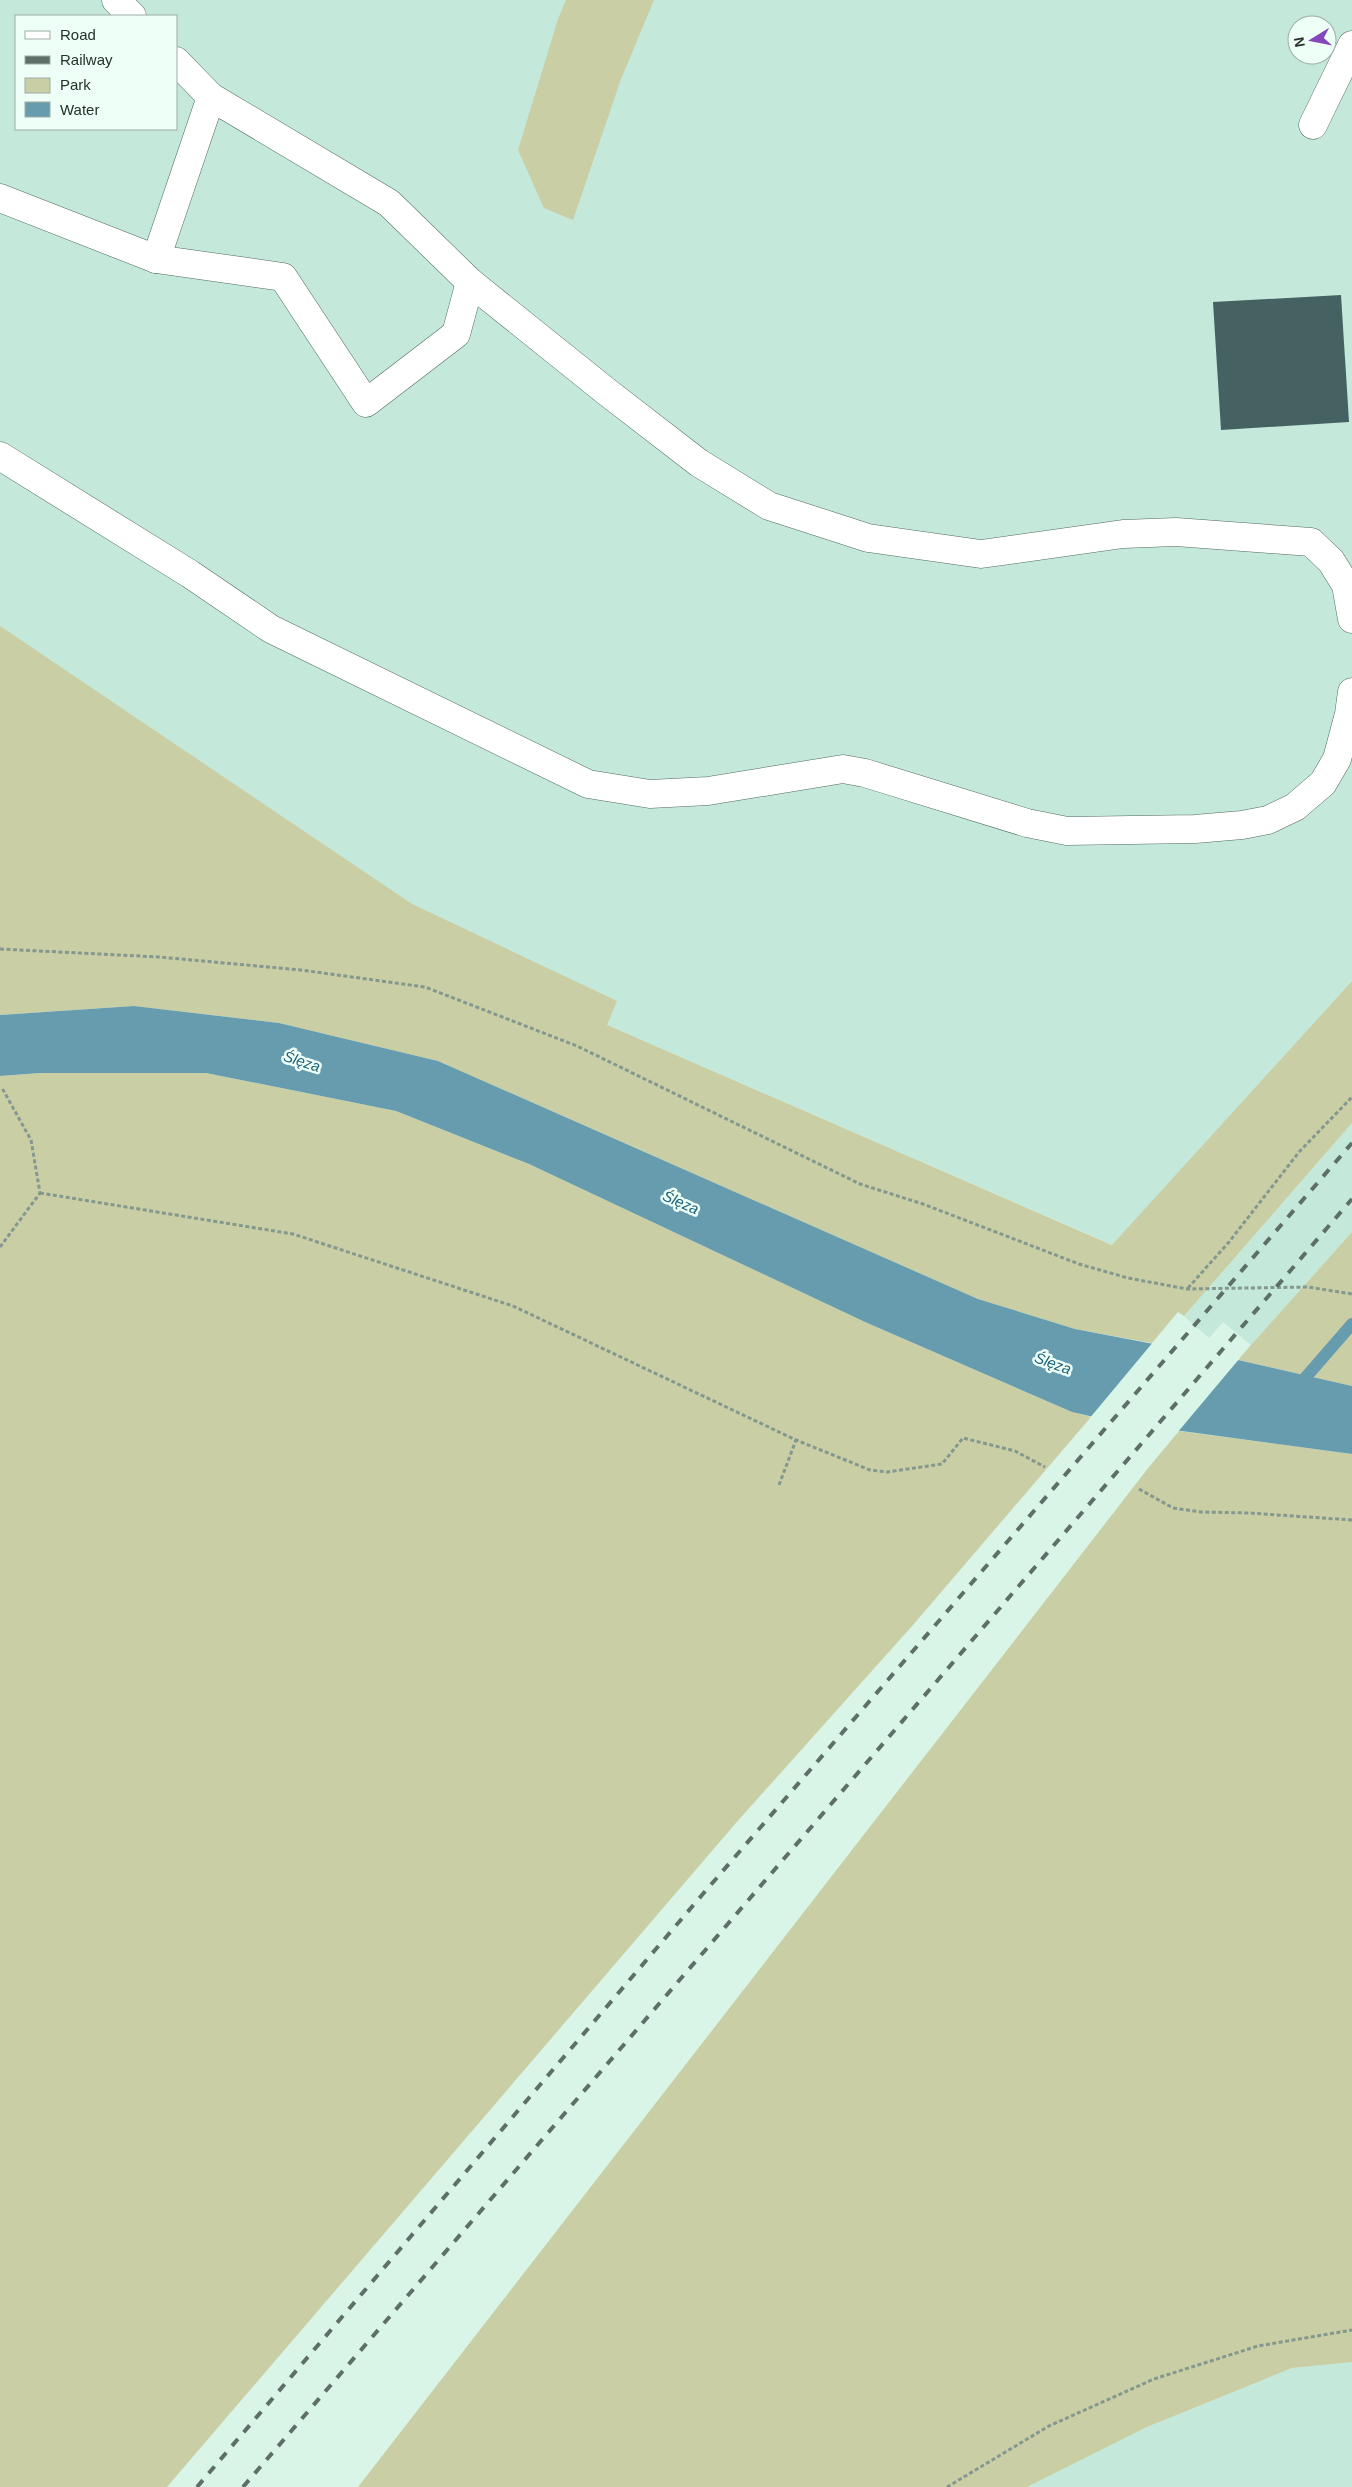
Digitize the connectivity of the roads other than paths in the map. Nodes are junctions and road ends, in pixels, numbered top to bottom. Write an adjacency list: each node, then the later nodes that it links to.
1 (116, 0): 2 (lane)
2 (131, 15)
3 (1352, 45): 6 (lane)
4 (178, 63): 5 (lane)
5 (211, 97): 8 (lane); 9 (lane)
6 (1313, 124)
7 (0, 198): 8 (lane)
8 (156, 259): 9 (lane)
9 (470, 282): 11 (lane)
10 (0, 456): 12 (lane)
11 (1352, 620)
12 (1352, 692)

